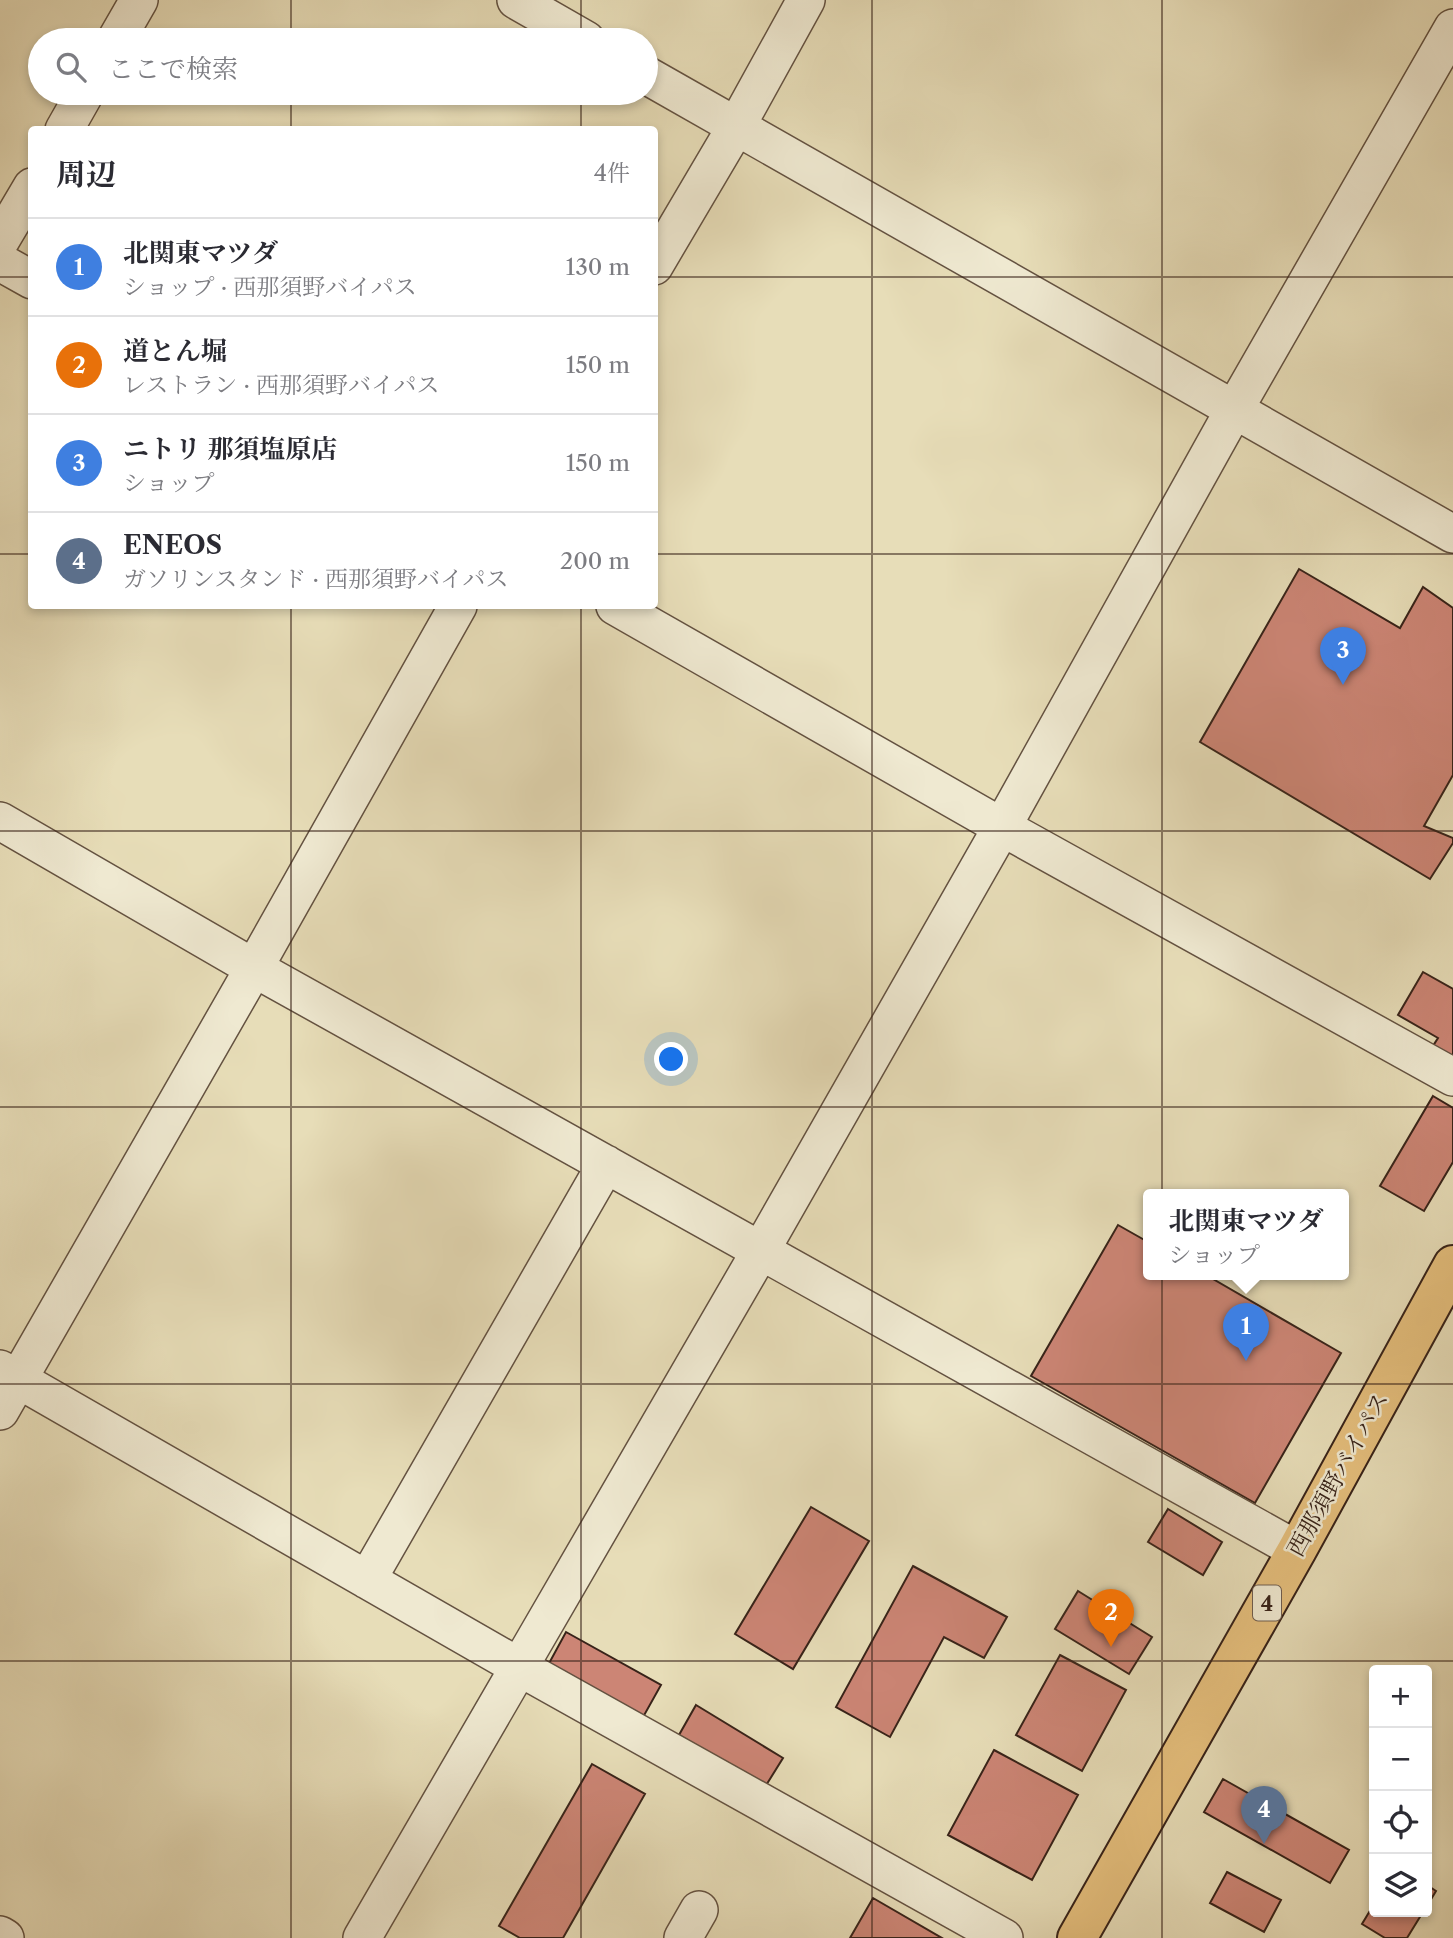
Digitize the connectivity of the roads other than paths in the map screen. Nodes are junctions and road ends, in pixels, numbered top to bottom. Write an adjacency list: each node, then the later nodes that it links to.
1 (139, 0): 4 (street)
2 (516, 0): 5 (street)
3 (806, 0): 10 (street)
4 (123, 28)
5 (565, 28)
6 (1453, 29): 16 (street)
7 (658, 82): 10 (street)
8 (78, 105): 9 (street)
9 (66, 126)
10 (736, 127): 13 (street); 16 (street)
11 (28, 194): 12 (street)
12 (0, 241)
13 (658, 259)
14 (0, 262): 15 (street)
15 (28, 278)
16 (1234, 410): 17 (street); 21 (street)
17 (1453, 534)
18 (456, 609): 22 (street)
19 (620, 609): 21 (street)
20 (0, 821): 22 (street)
21 (1003, 827): 23 (street); 25 (street)
22 (254, 968): 24 (street); 27 (street)
23 (1453, 1077)
24 (606, 1164): 25 (street); 30 (street)
25 (761, 1250): 29 (street); 31 (street)
26 (1453, 1265): 29 (highway, 西那須野バイパス / 4)
27 (9, 1374): 28 (street); 30 (street)
28 (0, 1411)
29 (1297, 1550): 36 (highway, 西那須野バイパス / 4)
30 (367, 1580): 31 (street)
31 (519, 1667): 34 (street); 35 (street)
32 (0, 1935): 33 (street)
33 (5, 1938)
34 (362, 1938)
35 (1004, 1938)
36 (1077, 1938)

